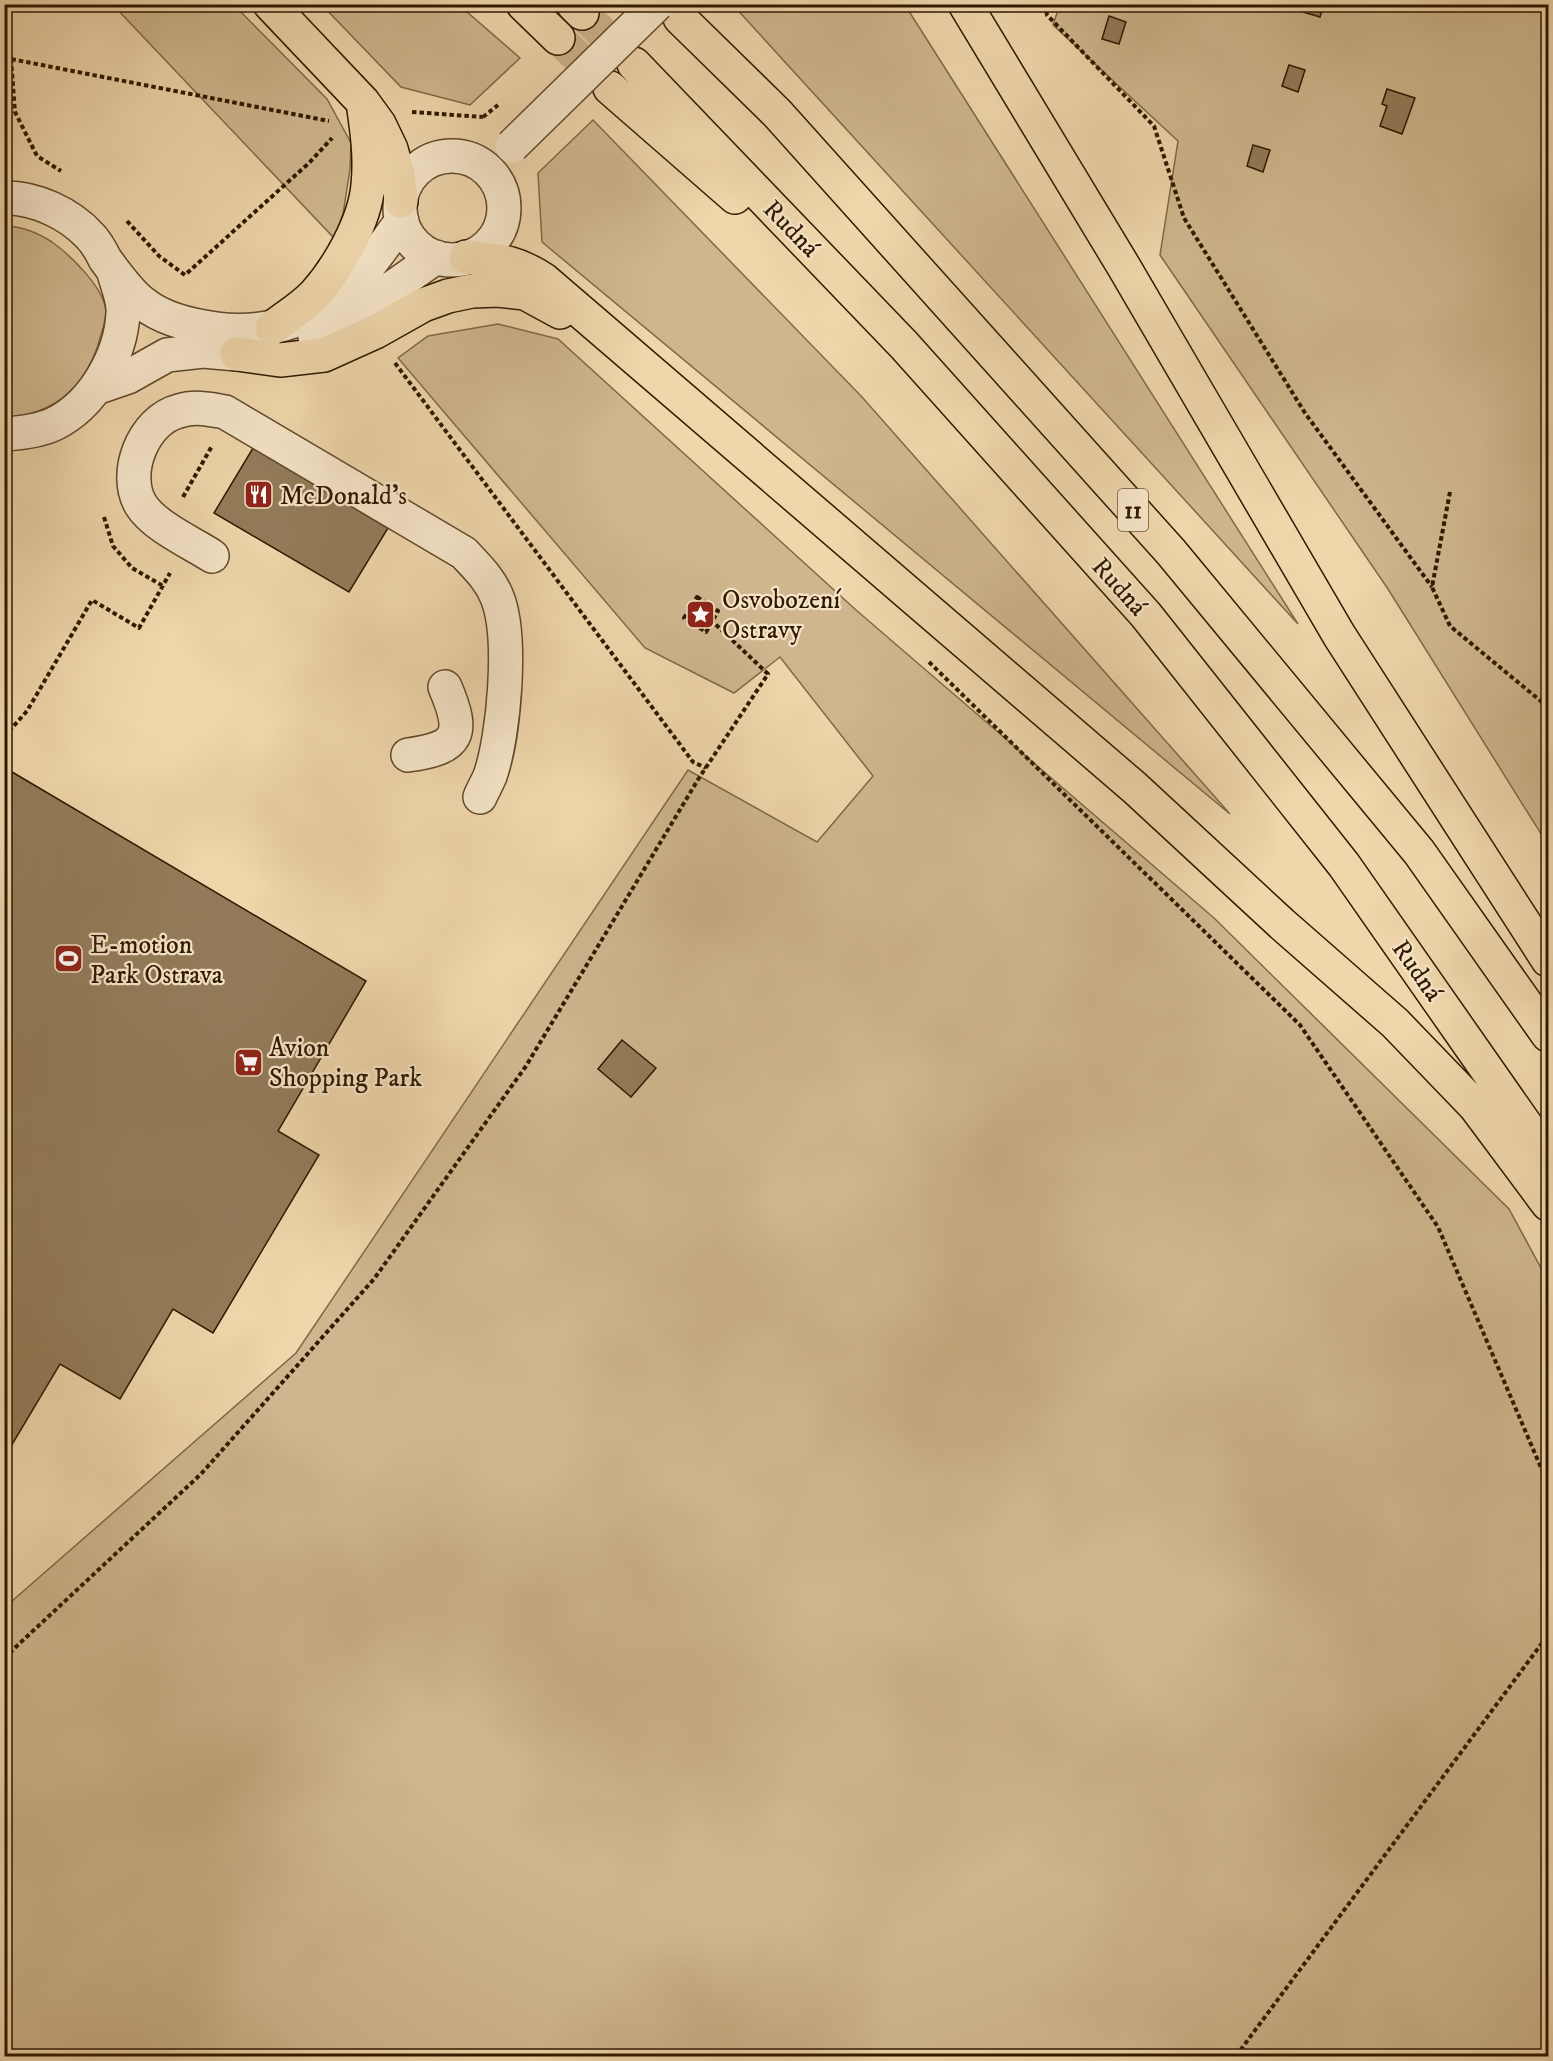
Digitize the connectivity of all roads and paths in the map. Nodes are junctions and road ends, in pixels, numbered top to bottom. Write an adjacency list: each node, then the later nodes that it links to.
1 (270, 4): 12 (highway)
2 (523, 4): 6 (highway)
3 (965, 4): 42 (highway)
4 (1045, 4): 33 (path)
5 (669, 11): 14 (street, bridge); 43 (highway, 11)
6 (558, 38)
7 (10, 59): 8 (path); 12 (path); 15 (path)
8 (4, 60)
9 (634, 64): 23 (highway, Rudná / 11)
10 (610, 88): 23 (highway)
11 (406, 106): 13 (path)
12 (354, 113): 17 (highway); 18 (path); 21 (highway)
13 (483, 117)
14 (486, 169): 17 (street); 19 (street)
15 (66, 174)
16 (4, 198): 20 (street)
17 (401, 211): 19 (street); 21 (street)
18 (126, 220)
19 (451, 257): 22 (highway); 24 (street)
20 (113, 271): 21 (street); 26 (street)
21 (272, 328)
22 (616, 342): 24 (highway); 45 (highway)
23 (904, 345): 44 (highway, Rudná / 11)
24 (237, 354): 26 (street)
25 (394, 362): 40 (path)
26 (96, 388): 28 (street)
27 (214, 410): 31 (path); 31 (street); 41 (street)
28 (4, 434)
29 (1450, 492): 33 (path)
30 (102, 513): 32 (path)
31 (201, 548): 32 (path)
32 (163, 586): 38 (path)
33 (1432, 587): 37 (path)
34 (712, 621): 34 (path); 40 (path)
35 (924, 658): 46 (path)
36 (446, 687): 39 (street)
37 (1548, 707)
38 (4, 737)
39 (408, 755)
40 (706, 768): 48 (path)
41 (480, 797)
42 (1548, 960)
43 (1548, 1035)
44 (1548, 1157)
45 (1548, 1204)
46 (1548, 1484)
47 (1548, 1635): 49 (path)
48 (4, 1658)
49 (1236, 2056)

